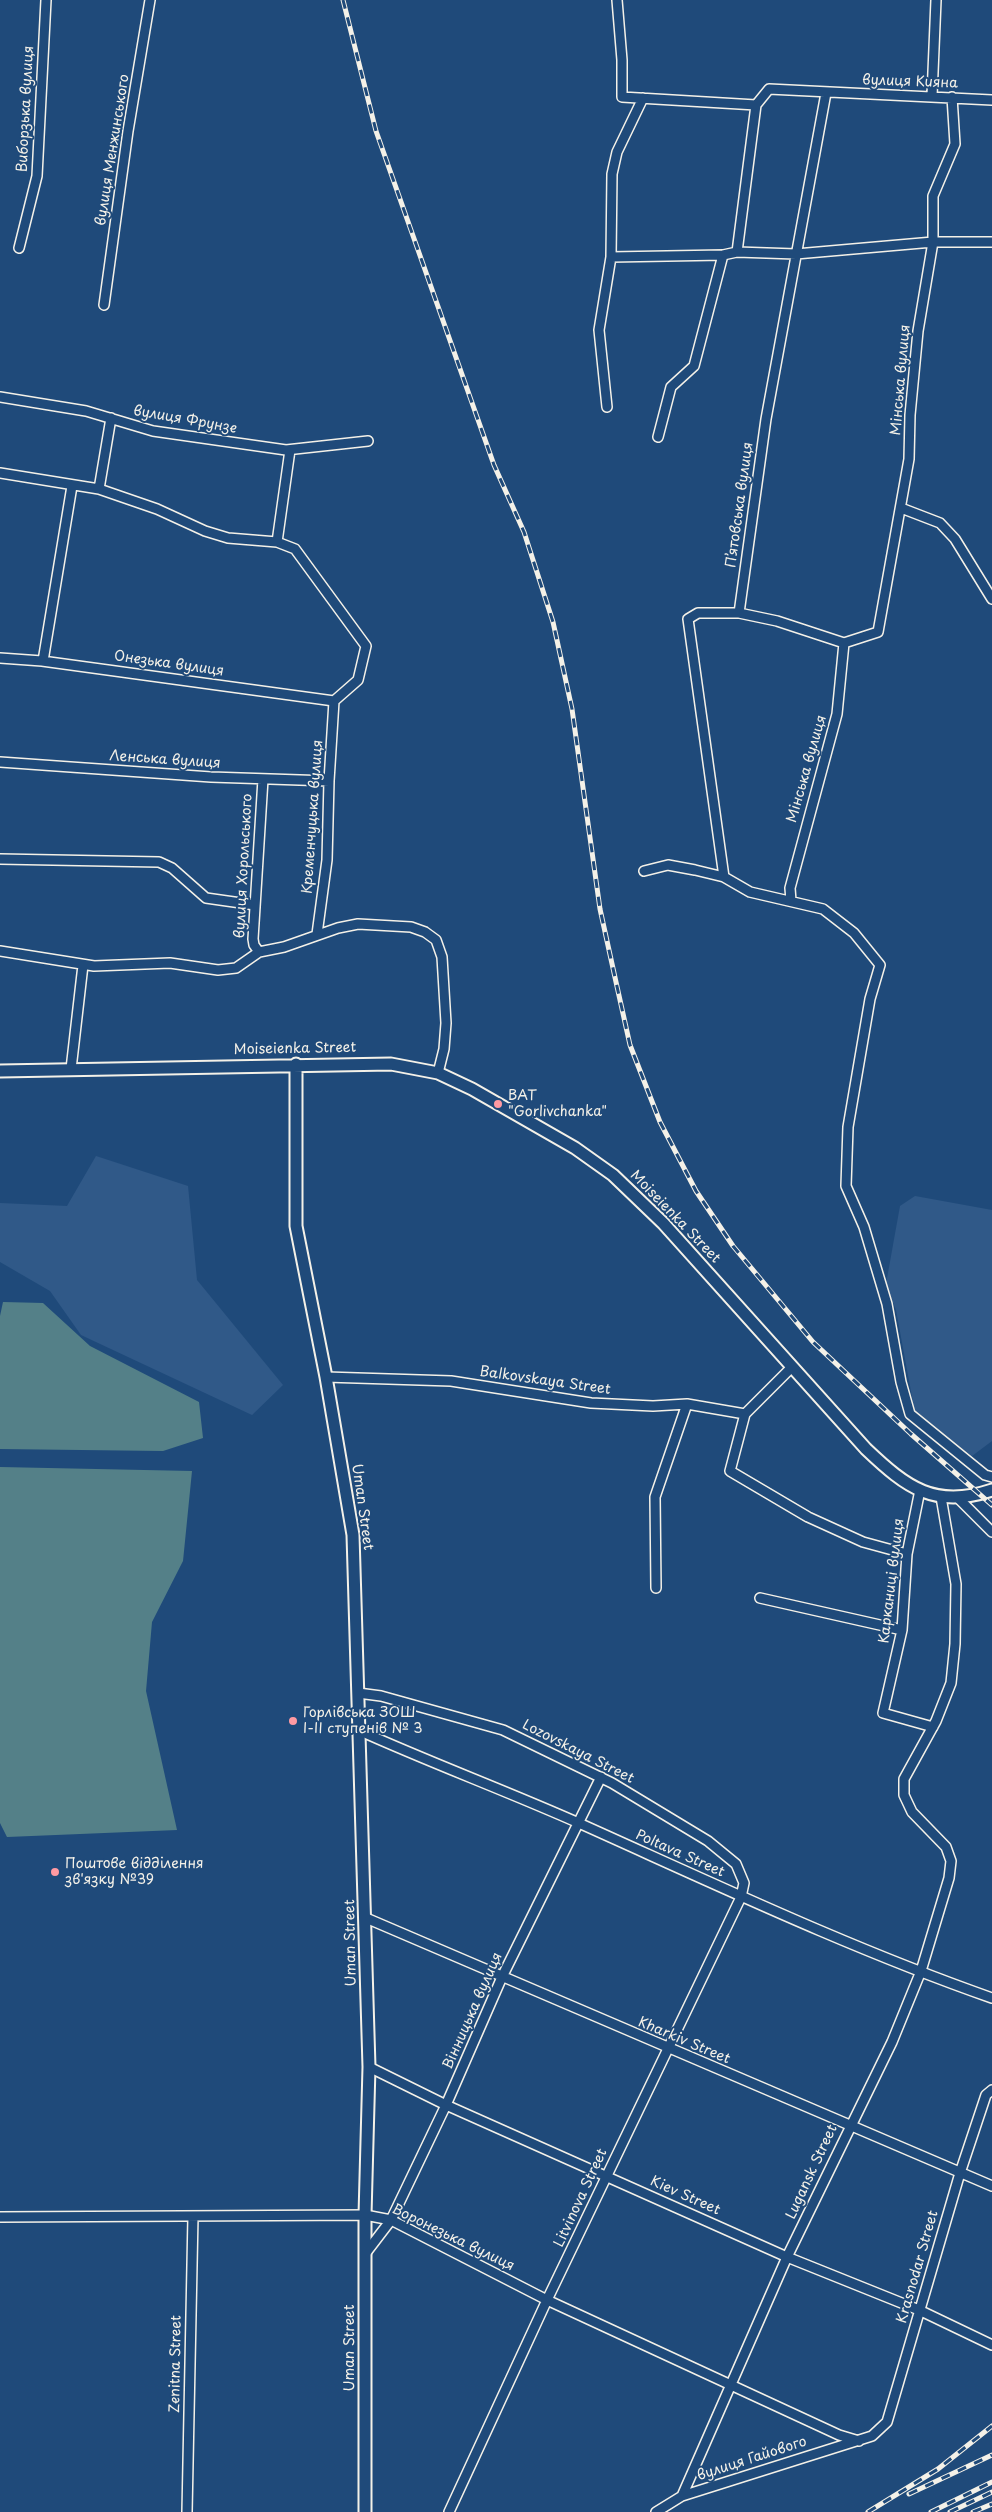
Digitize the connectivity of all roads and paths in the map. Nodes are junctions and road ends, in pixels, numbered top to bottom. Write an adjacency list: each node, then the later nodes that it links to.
1 (46, 0): 13 (street, Виборзька вулиця)
2 (150, 0): 18 (street, вулиця Менжинського)
3 (617, 0): 8 (street)
4 (936, 0): 6 (street)
5 (826, 93): 6 (street, вулиця Кияна); 10 (street, вулиця Кияна); 15 (street, П’ятовська вулиця)
6 (932, 96): 7 (street, вулиця Кияна)
7 (952, 97): 9 (street, вулиця Кияна); 11 (street, Мінська вулиця)
8 (643, 98): 10 (street); 17 (street)
9 (992, 100)
10 (756, 105): 14 (street)
11 (933, 242): 12 (street); 15 (street); 28 (street, Мінська вулиця)
12 (992, 242)
13 (19, 248)
14 (737, 252): 15 (street); 16 (street)
15 (796, 254): 31 (street, П’ятовська вулиця)
16 (722, 255): 17 (street); 22 (street)
17 (610, 257): 20 (street)
18 (104, 305)
19 (0, 396): 21 (street, вулиця Фрунзе)
20 (607, 407)
21 (111, 418): 24 (street, вулиця Фрунзе); 27 (street)
22 (658, 437)
23 (368, 441): 24 (street, вулиця Фрунзе)
24 (290, 450): 29 (street)
25 (0, 473): 26 (street)
26 (72, 486): 27 (street); 34 (street)
27 (99, 489): 29 (street)
28 (900, 508): 30 (street); 32 (street, Мінська вулиця)
29 (277, 542): 35 (street)
30 (992, 599)
31 (739, 613): 32 (street); 41 (street)
32 (844, 643): 42 (street, Мінська вулиця)
33 (0, 658): 34 (street, Онезька вулиця)
34 (44, 661): 35 (street, Онезька вулиця)
35 (334, 701): 38 (street, Кременчуцька вулиця)
36 (0, 762): 37 (street, Ленська вулиця)
37 (263, 779): 38 (street, Ленська вулиця); 43 (street, вулиця Хорольського)
38 (329, 781): 44 (street, Кременчуцька вулиця)
39 (0, 859): 43 (street)
40 (644, 871): 41 (street)
41 (724, 878): 42 (street)
42 (792, 901): 56 (street)
43 (255, 905): 46 (street, вулиця Хорольського)
44 (317, 934): 46 (street); 51 (street)
45 (0, 950): 47 (street)
46 (259, 952): 47 (street)
47 (83, 964): 49 (street)
48 (296, 1064): 49 (street, Moiseienka Street); 51 (street, Moiseienka Street); 53 (street, Uman Street)
49 (70, 1069): 50 (street, Moiseienka Street)
50 (0, 1071)
51 (438, 1073): 52 (street, Moiseienka Street)
52 (792, 1367): 55 (street); 57 (street, Moiseienka Street)
53 (326, 1377): 54 (street, Balkovskaya Street); 66 (street, Uman Street)
54 (687, 1404): 55 (street, Balkovskaya Street); 63 (street)
55 (745, 1414): 62 (street)
56 (992, 1477)
57 (920, 1490): 59 (street, Moiseienka Street); 62 (street, Карканиці вулиця)
58 (992, 1490): 60 (street)
59 (941, 1497): 60 (street, Moiseienka Street); 67 (street, Lugansk Street)
60 (962, 1498): 61 (street)
61 (992, 1532)
62 (906, 1554): 65 (street, Карканиці вулиця)
63 (656, 1588)
64 (760, 1598): 65 (street)
65 (902, 1630): 67 (street, Карканиці вулиця)
66 (358, 1693): 68 (street, Uman Street); 69 (street, Lozovskaya Street)
67 (933, 1727): 73 (street, Lugansk Street)
68 (358, 1730): 70 (street, Poltava Street); 72 (street, Uman Street)
69 (601, 1777): 70 (street, Вінницька вулиця); 71 (street, Lozovskaya Street)
70 (579, 1823): 71 (street, Poltava Street); 74 (street, Вінницька вулиця)
71 (741, 1897): 73 (street, Poltava Street); 76 (street, Litvinova Street)
72 (366, 1918): 74 (street, Kharkiv Street); 77 (street, Uman Street)
73 (921, 1972): 75 (street, Poltava Street); 80 (street, Lugansk Street)
74 (502, 1978): 76 (street, Kharkiv Street); 79 (street, Вінницька вулиця)
75 (992, 1998)
76 (666, 2048): 80 (street, Kharkiv Street); 82 (street, Litvinova Street)
77 (369, 2067): 79 (street, Kiev Street); 84 (street, Uman Street)
78 (992, 2090): 81 (street, Krasnodar Street)
79 (446, 2105): 82 (street, Kiev Street); 87 (street, Вінницька вулиця)
80 (849, 2127): 81 (street, Kharkiv Street); 89 (street, Lugansk Street)
81 (960, 2173): 83 (street, Kharkiv Street); 91 (street, Krasnodar Street)
82 (607, 2175): 89 (street, Kiev Street); 90 (street, Litvinova Street)
83 (992, 2186)
84 (365, 2215): 86 (street, Воронезька вулиця); 87 (street, Воронезька вулиця); 88 (street, Uman Street)
85 (0, 2216): 86 (street, Воронезька вулиця)
86 (193, 2216): 96 (street, Zenitna Street)
87 (390, 2220): 88 (street, Вінницька вулиця); 90 (street, Воронезька вулиця)
88 (365, 2254): 97 (street, Uman Street)
89 (787, 2257): 91 (street, Kiev Street); 93 (street, Lugansk Street)
90 (547, 2300): 93 (street, Воронезька вулиця); 98 (street, Litvinova Street)
91 (919, 2310): 92 (street, Kiev Street); 94 (street, Krasnodar Street)
92 (992, 2345)
93 (731, 2385): 94 (street, Воронезька вулиця); 95 (street, Lugansk Street)
94 (859, 2441): 95 (street, вулиця Гайового)
95 (682, 2496): 99 (street, вулиця Гайового)
96 (186, 2512)
97 (366, 2512)
98 (449, 2512)
99 (656, 2512)

